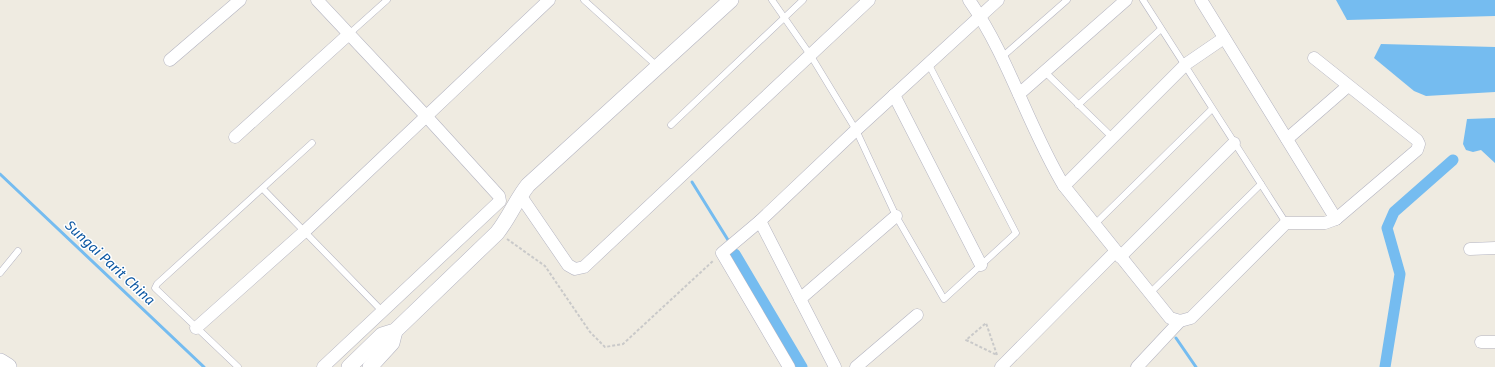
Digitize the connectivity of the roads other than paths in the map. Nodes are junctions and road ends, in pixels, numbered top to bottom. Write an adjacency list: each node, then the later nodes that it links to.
1 (240, 0): 24 (street)
2 (317, 0): 19 (street)
3 (386, 0): 19 (lane)
4 (549, 0): 34 (street)
5 (584, 0): 27 (lane)
6 (731, 0): 27 (street)
7 (772, 0): 16 (lane)
8 (803, 0): 16 (lane)
9 (869, 0): 21 (street)
10 (969, 0): 17 (street)
11 (998, 0): 17 (street)
12 (1067, 0): 22 (lane)
13 (1126, 0): 28 (street)
14 (1143, 0): 18 (lane)
15 (1201, 0): 20 (street)
16 (784, 16): 21 (lane); 35 (lane)
17 (980, 16): 22 (street); 25 (street)
18 (1160, 28): 26 (lane); 32 (lane)
19 (349, 34): 34 (street); 37 (street)
20 (1224, 38): 26 (street); 39 (street)
21 (810, 56): 36 (lane); 45 (street)
22 (1002, 57): 30 (street)
23 (1314, 58): 29 (street)
24 (170, 60)
25 (928, 63): 31 (street); 56 (lane)
26 (1186, 64): 33 (lane); 38 (street)
27 (658, 67): 45 (street)
28 (1045, 72): 30 (street); 32 (lane)
29 (1348, 86): 39 (street); 47 (street)
30 (1019, 94): 43 (street)
31 (894, 95): 36 (street); 56 (street)
32 (1078, 106): 38 (lane)
33 (1212, 108): 41 (lane); 50 (lane)
34 (427, 117): 51 (street); 60 (street)
35 (671, 124)
36 (856, 130): 46 (lane); 48 (street)
37 (235, 137)
38 (1113, 138): 43 (street)
39 (1286, 138): 47 (street)
40 (312, 143): 44 (lane)
41 (1234, 143): 42 (lane); 55 (street)
42 (1261, 184): 49 (lane); 58 (lane)
43 (1064, 186): 50 (street)
44 (263, 189): 51 (lane); 63 (lane)
45 (520, 195): 64 (street)
46 (896, 216): 56 (lane); 59 (street)
47 (1336, 219): 49 (street)
48 (760, 221): 59 (street); 73 (street)
49 (1286, 223): 62 (street)
50 (1094, 225): 55 (street)
51 (305, 231): 60 (lane); 63 (street)
52 (1495, 248): 53 (street)
53 (1470, 249)
54 (18, 251): 57 (lane)
55 (1118, 254): 58 (street); 76 (street)
56 (982, 265)
57 (0, 273)
58 (1150, 293): 62 (street)
59 (800, 299): 74 (street)
60 (383, 312): 70 (street)
61 (917, 315): 75 (street)
62 (1180, 322): 77 (street)
63 (196, 328): 69 (lane)
64 (395, 331): 71 (street); 72 (street)
65 (1481, 342): 66 (street)
66 (1495, 342)
67 (0, 362): 68 (main road)
68 (8, 367)
69 (238, 367)
70 (323, 367)
71 (349, 367)
72 (370, 367)
73 (789, 367)
74 (835, 367)
75 (856, 367)
76 (1001, 367)
77 (1137, 367)

